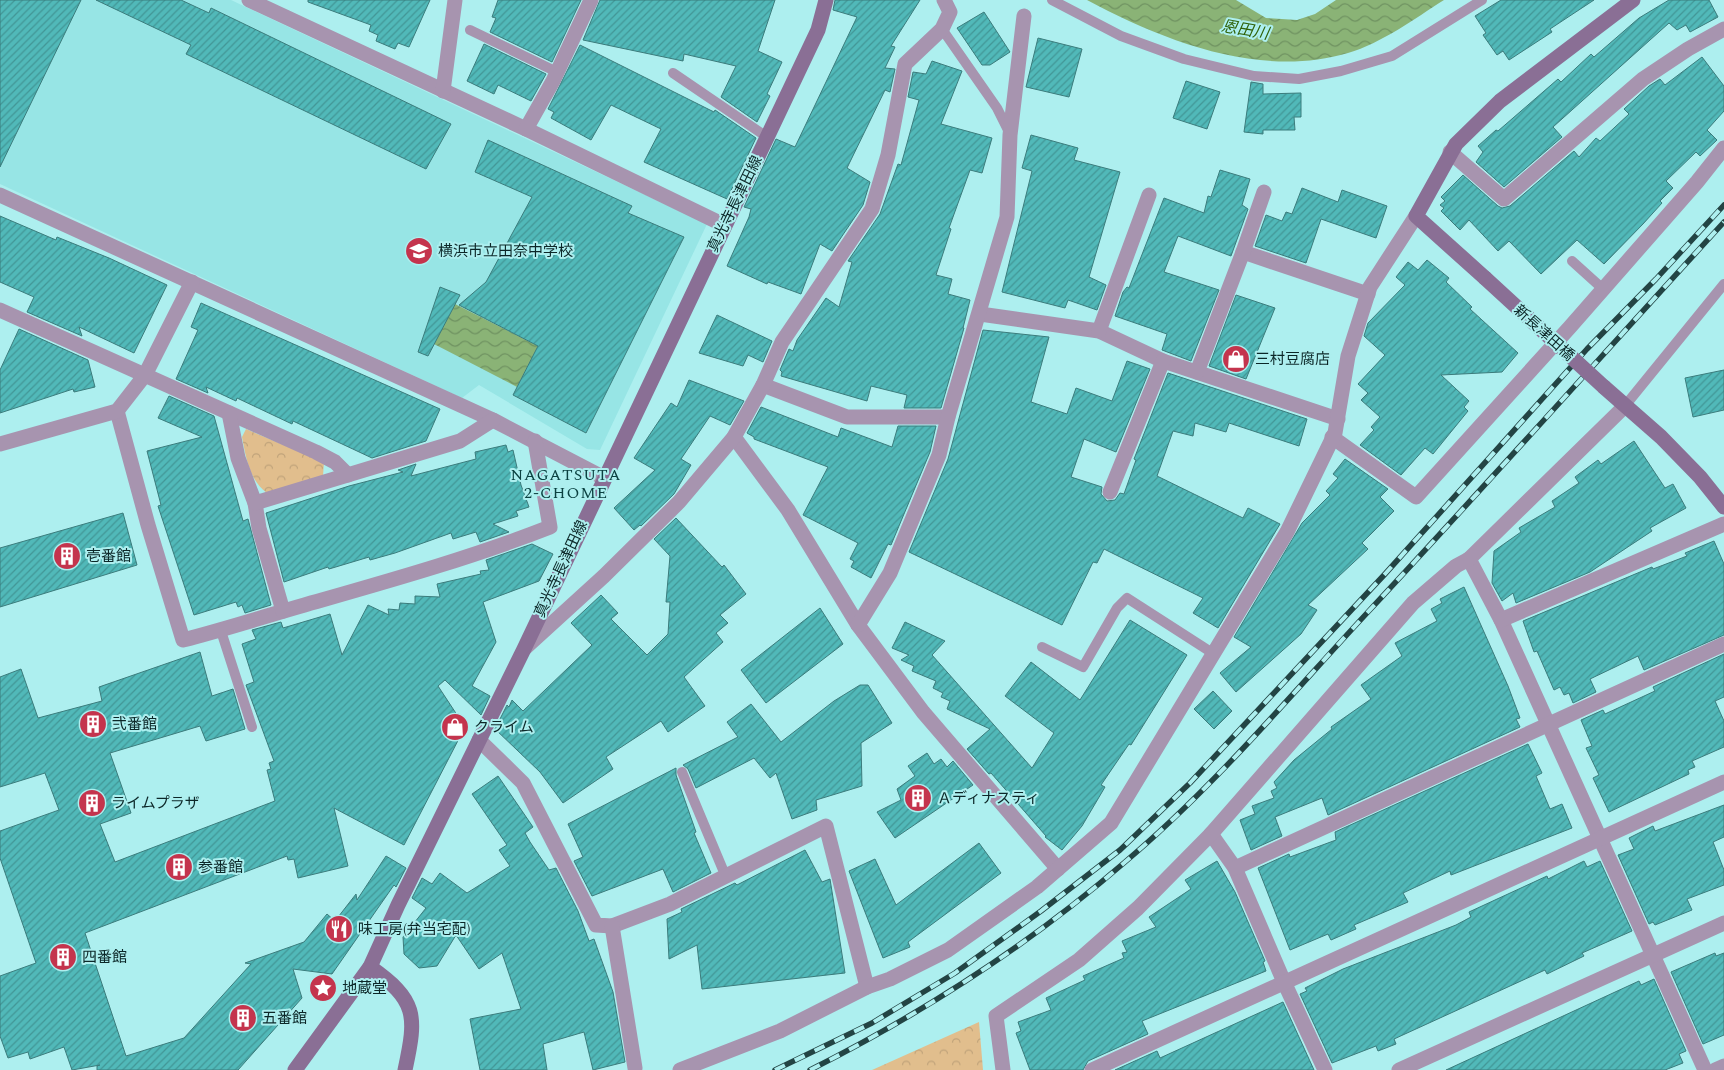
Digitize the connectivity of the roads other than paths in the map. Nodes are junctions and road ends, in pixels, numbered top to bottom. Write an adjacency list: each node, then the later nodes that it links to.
1 (250, 0): 15 (street)
2 (455, 0): 15 (street)
3 (591, 0): 13 (street)
4 (826, 0): 18 (main road, 真光寺長津田線)
5 (944, 0): 10 (street)
6 (1052, 0): 7 (lane)
7 (1482, 0)
8 (1633, 0): 20 (main road)
9 (1024, 16): 17 (street)
10 (942, 29): 17 (lane); 38 (street)
11 (1724, 29): 20 (street)
12 (470, 30): 13 (lane)
13 (557, 72): 16 (street)
14 (673, 73): 18 (lane)
15 (444, 91): 16 (street)
16 (526, 129): 25 (street)
17 (1010, 135): 33 (street)
18 (767, 137): 25 (main road, 真光寺長津田線)
19 (1724, 148): 30 (street)
20 (1450, 152): 24 (main road)
21 (1264, 192): 26 (street)
22 (0, 194): 28 (street)
23 (1149, 195): 34 (street)
24 (1416, 216): 31 (street); 39 (main road, 新長津田橋, bridge)
25 (724, 225): 50 (main road, 真光寺長津田線)
26 (1243, 252): 31 (street); 36 (street)
27 (1572, 261): 30 (lane)
28 (192, 282): 37 (street); 44 (street)
29 (1724, 284): 39 (lane)
30 (1603, 289): 46 (street)
31 (1368, 294): 43 (street)
32 (1, 312): 37 (street)
33 (980, 314): 34 (street); 42 (street)
34 (1099, 331): 35 (street)
35 (1164, 361): 36 (street); 51 (street)
36 (1197, 372): 43 (street)
37 (145, 375): 40 (street); 41 (street)
38 (763, 385): 42 (street); 45 (street)
39 (1624, 407): 53 (main road, 新長津田橋); 55 (street)
40 (117, 411): 48 (street); 59 (street)
41 (230, 413): 49 (street); 52 (street)
42 (948, 417): 58 (street)
43 (1338, 419): 46 (street)
44 (493, 420): 47 (street); 49 (street)
45 (734, 437): 58 (street); 62 (street)
46 (1332, 437): 63 (street)
47 (535, 441): 50 (street); 56 (street)
48 (0, 444)
49 (348, 475): 52 (street)
50 (604, 478): 62 (main road, 真光寺長津田線)
51 (1110, 492)
52 (255, 503): 56 (street)
53 (1724, 507)
54 (1724, 524): 57 (street)
55 (1469, 559): 57 (street); 69 (street)
56 (283, 611): 59 (street)
57 (1501, 620): 64 (street)
58 (858, 625): 72 (street)
59 (221, 630): 65 (lane)
60 (1724, 644): 64 (street)
61 (1042, 647): 63 (lane)
62 (524, 649): 66 (main road, 真光寺長津田線)
63 (1214, 654): 72 (street)
64 (1546, 724): 70 (street); 71 (street)
65 (252, 728)
66 (480, 740): 75 (street); 77 (main road, 真光寺長津田線)
67 (682, 772): 73 (lane)
68 (1724, 782): 70 (street)
69 (1211, 834): 71 (street); 85 (street)
70 (1601, 838): 76 (street); 78 (street)
71 (1235, 868): 78 (street)
72 (1058, 869): 79 (street)
73 (726, 877): 75 (street); 79 (street)
74 (1724, 923): 76 (street)
75 (612, 926): 81 (street)
76 (1652, 956): 88 (street); 89 (street)
77 (370, 967): 82 (main road, 真光寺長津田線); 83 (main road)
78 (1284, 982): 86 (street); 87 (street)
79 (867, 987): 84 (street)
80 (1724, 1066): 90 (street)
81 (635, 1068)
82 (295, 1070)
83 (405, 1070)
84 (680, 1070)
85 (1003, 1070)
86 (1092, 1070)
87 (1325, 1070)
88 (1399, 1070)
89 (1705, 1070)
90 (1715, 1070)

